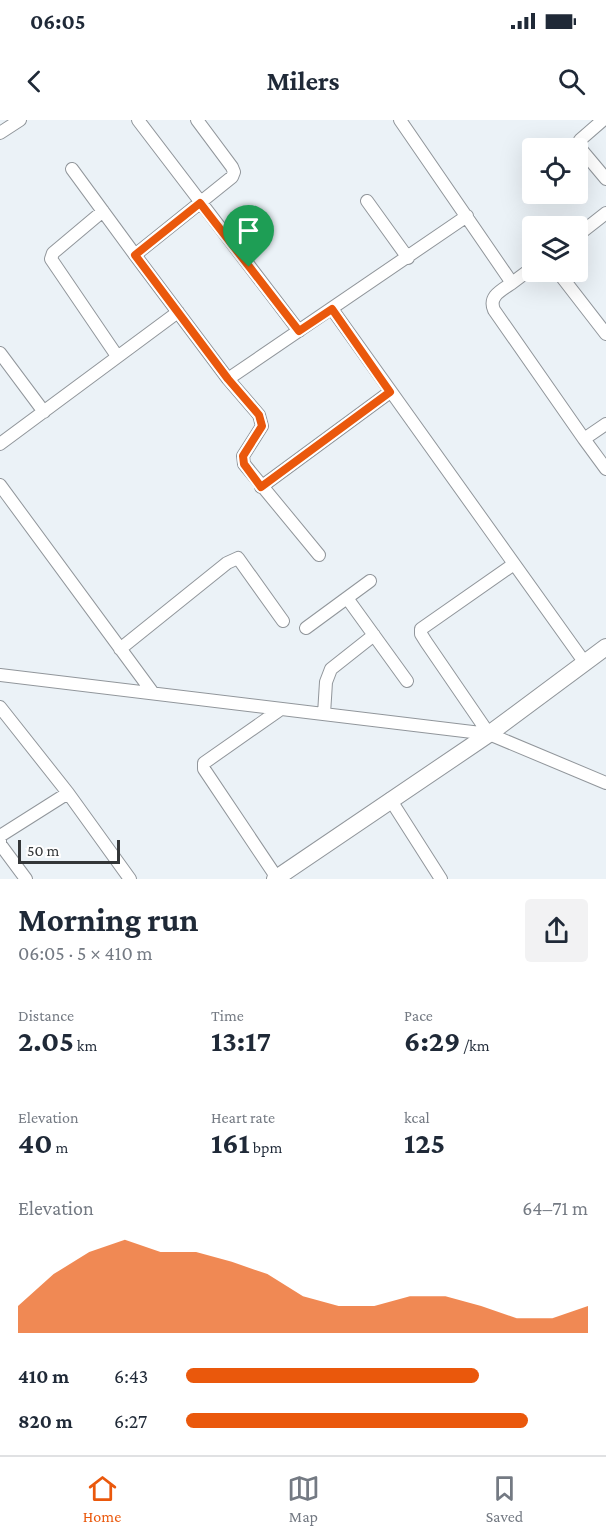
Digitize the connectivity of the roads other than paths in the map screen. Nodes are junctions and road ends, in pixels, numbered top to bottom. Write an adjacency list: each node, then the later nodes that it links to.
1 (20, 120): 6 (street)
2 (138, 120): 10 (street)
3 (197, 120): 10 (street)
4 (400, 120): 13 (street)
5 (603, 120): 8 (street)
6 (0, 133)
7 (72, 169): 11 (street)
8 (606, 179)
9 (367, 201): 16 (street)
10 (200, 203): 15 (street); 22 (street)
11 (103, 211): 15 (street); 25 (street)
12 (606, 213): 14 (street)
13 (467, 216): 16 (street); 19 (street)
14 (588, 227)
15 (135, 255): 21 (street)
16 (408, 258): 20 (street)
17 (522, 276): 19 (street)
18 (566, 282): 23 (street)
19 (512, 283): 30 (street)
20 (332, 309): 22 (street); 27 (street)
21 (178, 312): 25 (street); 26 (street)
22 (299, 331): 26 (street)
23 (606, 334)
24 (0, 353): 28 (street)
25 (117, 356): 28 (street)
26 (228, 379): 34 (street)
27 (390, 392): 34 (street); 36 (street)
28 (44, 412): 31 (street)
29 (606, 424): 30 (street)
30 (584, 439): 32 (street)
31 (0, 444)
32 (606, 469)
33 (0, 485): 43 (street)
34 (261, 487): 35 (street)
35 (319, 555)
36 (514, 564): 44 (street); 51 (street)
37 (370, 581): 38 (street)
38 (347, 598): 40 (street); 41 (street)
39 (284, 621): 43 (street)
40 (306, 628)
41 (374, 635): 46 (street); 50 (street)
42 (606, 647): 44 (street)
43 (120, 649): 47 (street)
44 (585, 663): 51 (street)
45 (0, 675): 47 (street)
46 (407, 681)
47 (153, 693): 49 (street)
48 (0, 707): 53 (street)
49 (281, 709): 50 (street); 55 (street)
50 (324, 714): 51 (street)
51 (489, 734): 52 (street); 54 (street)
52 (606, 783)
53 (68, 793): 56 (street); 57 (street)
54 (390, 800): 55 (street); 58 (street)
55 (281, 877)
56 (26, 879)
57 (130, 879)
58 (441, 879)

